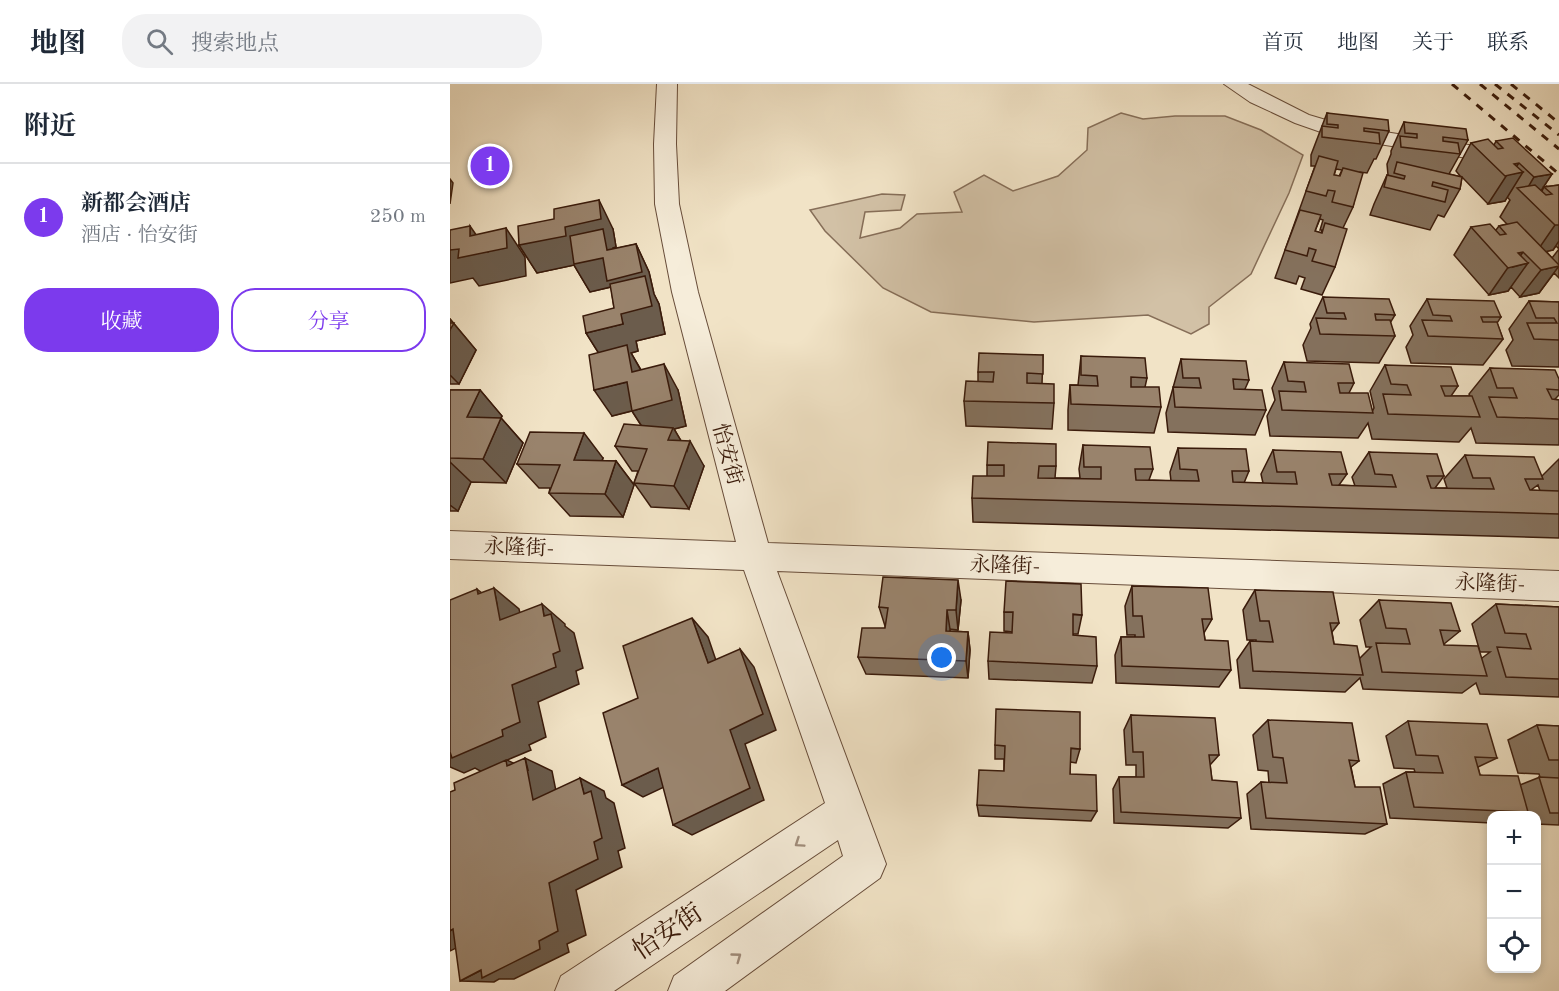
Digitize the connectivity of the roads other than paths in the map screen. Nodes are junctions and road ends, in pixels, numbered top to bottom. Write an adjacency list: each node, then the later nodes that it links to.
1 (667, 84): 5 (street, 怡安街)
2 (1234, 84): 3 (street)
3 (1559, 208)
4 (450, 545): 5 (street, 永隆街-)
5 (754, 555): 6 (street, 永隆街-); 7 (street, 怡安街)
6 (1559, 586)
7 (847, 811): 8 (street, 怡安街, one-way to 8); 9 (street, 怡安街, one-way to 7)
8 (576, 991)
9 (689, 991)

